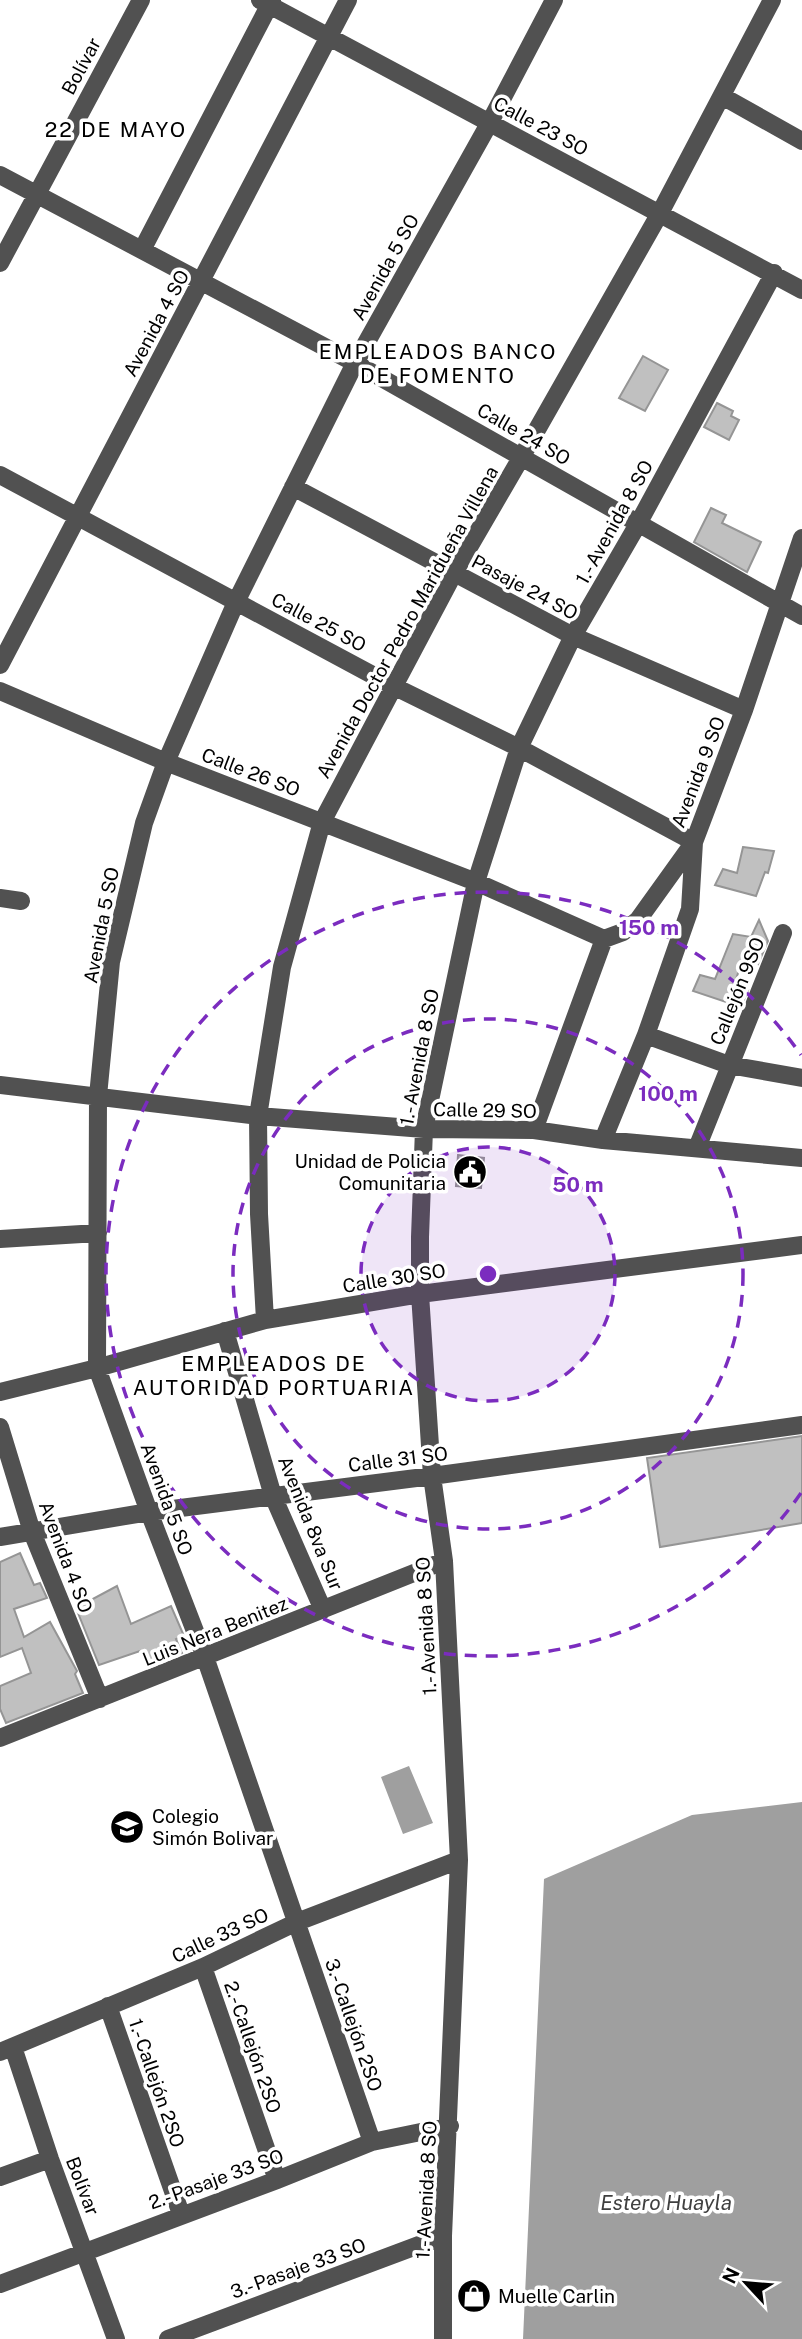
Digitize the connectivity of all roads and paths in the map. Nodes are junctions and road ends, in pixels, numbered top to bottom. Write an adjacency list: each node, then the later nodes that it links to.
1 (141, 0): 11 (street, Bolívar)
2 (348, 0): 6 (street, Avenida 4 SO)
3 (554, 0): 8 (street, Avenida 5 SO)
4 (772, 0): 7 (street, Avenida Doctor Pedro Maridueña Villena)
5 (267, 2): 6 (street, Calle 23 SO); 13 (street)
6 (329, 37): 8 (street, Calle 23 SO); 16 (street, Avenida 4 SO)
7 (722, 96): 9 (street); 12 (street, Avenida Doctor Pedro Maridueña Villena)
8 (490, 122): 12 (street, Calle 23 SO); 18 (street, Avenida 5 SO)
9 (802, 141)
10 (0, 175): 11 (street, Calle 24 SO)
11 (36, 194): 13 (street, Calle 24 SO); 14 (street, Bolívar)
12 (660, 213): 15 (street, Calle 23 SO); 19 (street, Avenida Doctor Pedro Maridueña Villena)
13 (142, 250): 16 (street, Calle 24 SO)
14 (0, 263)
15 (774, 273): 17 (street, Calle 23 SO); 23 (street, 1.- Avenida 8 SO)
16 (201, 281): 18 (street, Calle 24 SO); 22 (street, Avenida 4 SO)
17 (802, 290)
18 (355, 363): 19 (street, Calle 24 SO); 21 (street, Avenida 5 SO)
19 (522, 456): 23 (street, Calle 24 SO); 25 (street, Avenida Doctor Pedro Maridueña Villena)
20 (0, 475): 22 (street, Calle 25 SO)
21 (293, 487): 25 (street, Pasaje 24 SO); 26 (street, Avenida 5 SO)
22 (78, 516): 26 (street, Calle 25 SO); 30 (street, Avenida 4 SO)
23 (638, 524): 27 (street, Calle 24 SO); 29 (street, 1.- Avenida 8 SO)
24 (802, 538): 27 (street, Avenida 9 SO)
25 (454, 573): 29 (street, Pasaje 24 SO); 31 (street, Avenida Doctor Pedro Maridueña Villena)
26 (236, 602): 31 (street, Calle 25 SO); 35 (street, Avenida 5 SO)
27 (781, 604): 28 (street, Calle 24 SO); 33 (street, Avenida 9 SO)
28 (802, 617)
29 (573, 636): 33 (street, Pasaje 24 SO); 34 (street, 1.- Avenida 8 SO)
30 (0, 665)
31 (393, 686): 34 (street, Calle 25 SO); 36 (street, Avenida Doctor Pedro Maridueña Villena)
32 (0, 691): 35 (street, Calle 26 SO)
33 (744, 710): 37 (street, Avenida 9 SO)
34 (519, 748): 37 (street, Calle 25 SO); 38 (street, 1.- Avenida 8 SO)
35 (166, 762): 36 (street, Calle 26 SO); 47 (street, Avenida 5 SO)
36 (322, 822): 38 (street, Calle 26 SO); 48 (street, Avenida Doctor Pedro Maridueña Villena)
37 (694, 842): 42 (street); 43 (street, Avenida 9 SO)
38 (477, 882): 42 (street, Calle 26 SO); 49 (street, 1.- Avenida 8 SO)
39 (0, 898): 40 (street)
40 (21, 901)
41 (783, 933): 44 (street, Callejón 9SO)
42 (604, 939): 50 (street)
43 (646, 1035): 44 (street); 51 (street, Avenida 9 SO)
44 (729, 1065): 45 (street); 52 (street, Callejón 9SO)
45 (802, 1078)
46 (0, 1085): 47 (street, Calle 29 SO)
47 (99, 1096): 48 (street, Calle 29 SO); 54 (street, Avenida 5 SO)
48 (258, 1116): 49 (street, Calle 29 SO); 58 (street, Avenida Doctor Pedro Maridueña Villena)
49 (425, 1129): 50 (street, Calle 29 SO); 57 (street, 1.- Avenida 8 SO)
50 (534, 1130): 51 (street, Calle 29 SO)
51 (603, 1140): 52 (street, Calle 29 SO)
52 (697, 1149): 53 (street, Calle 29 SO)
53 (802, 1157)
54 (98, 1233): 55 (street); 60 (street, Avenida 5 SO)
55 (0, 1239)
56 (802, 1245): 57 (street, Calle 30 SO)
57 (420, 1294): 58 (street, Calle 30 SO); 64 (street, 1.- Avenida 8 SO)
58 (265, 1320): 59 (street, Calle 30 SO)
59 (225, 1331): 60 (street, Calle 30 SO); 65 (street, Avenida 8va Sur)
60 (97, 1368): 61 (street, Calle 30 SO); 66 (street, Avenida 5 SO)
61 (0, 1392)
62 (802, 1425): 64 (street, Calle 31 SO)
63 (0, 1427): 67 (street, Avenida 4 SO)
64 (432, 1476): 65 (street, Calle 31 SO); 69 (street, 1.- Avenida 8 SO)
65 (273, 1496): 66 (street, Calle 31 SO); 70 (street, Avenida 8va Sur)
66 (149, 1512): 67 (street, Calle 31 SO); 71 (street, Avenida 5 SO)
67 (32, 1532): 68 (street, Calle 31 SO); 72 (street, Avenida 4 SO)
68 (0, 1537)
69 (444, 1561): 70 (street, Luis Nera Benitez); 74 (street, 1.- Avenida 8 SO)
70 (323, 1610): 71 (street, Luis Nera Benitez)
71 (205, 1657): 72 (street, Luis Nera Benitez); 75 (street, Avenida 5 SO)
72 (100, 1699): 73 (street, Luis Nera Benitez)
73 (0, 1738)
74 (459, 1860): 75 (street, Calle 33 SO); 79 (street, 1.- Avenida 8 SO)
75 (297, 1922): 76 (street, Calle 33 SO); 80 (street, 3.- Callejón 2SO)
76 (203, 1967): 77 (street, Calle 33 SO); 83 (street, 2.- Callejón 2SO)
77 (108, 2006): 78 (street, Calle 33 SO); 84 (street, 1.- Callejón 2SO)
78 (7, 2050): 81 (street, Bolívar)
79 (450, 2126): 80 (street, 2.- Pasaje 33 SO); 85 (street, 1.- Avenida 8 SO)
80 (372, 2141): 83 (street, 2.- Pasaje 33 SO)
81 (50, 2159): 82 (street); 86 (street, Bolívar)
82 (0, 2177)
83 (277, 2180): 84 (street, 2.- Pasaje 33 SO)
84 (181, 2214): 86 (street, 2.- Pasaje 33 SO)
85 (443, 2236): 89 (street, 3.- Pasaje 33 SO); 90 (street, 1.- Avenida 8 SO)
86 (84, 2251): 87 (street, 2.- Pasaje 33 SO); 88 (street, Bolívar)
87 (0, 2284)
88 (116, 2339)
89 (168, 2339)
90 (443, 2339)

